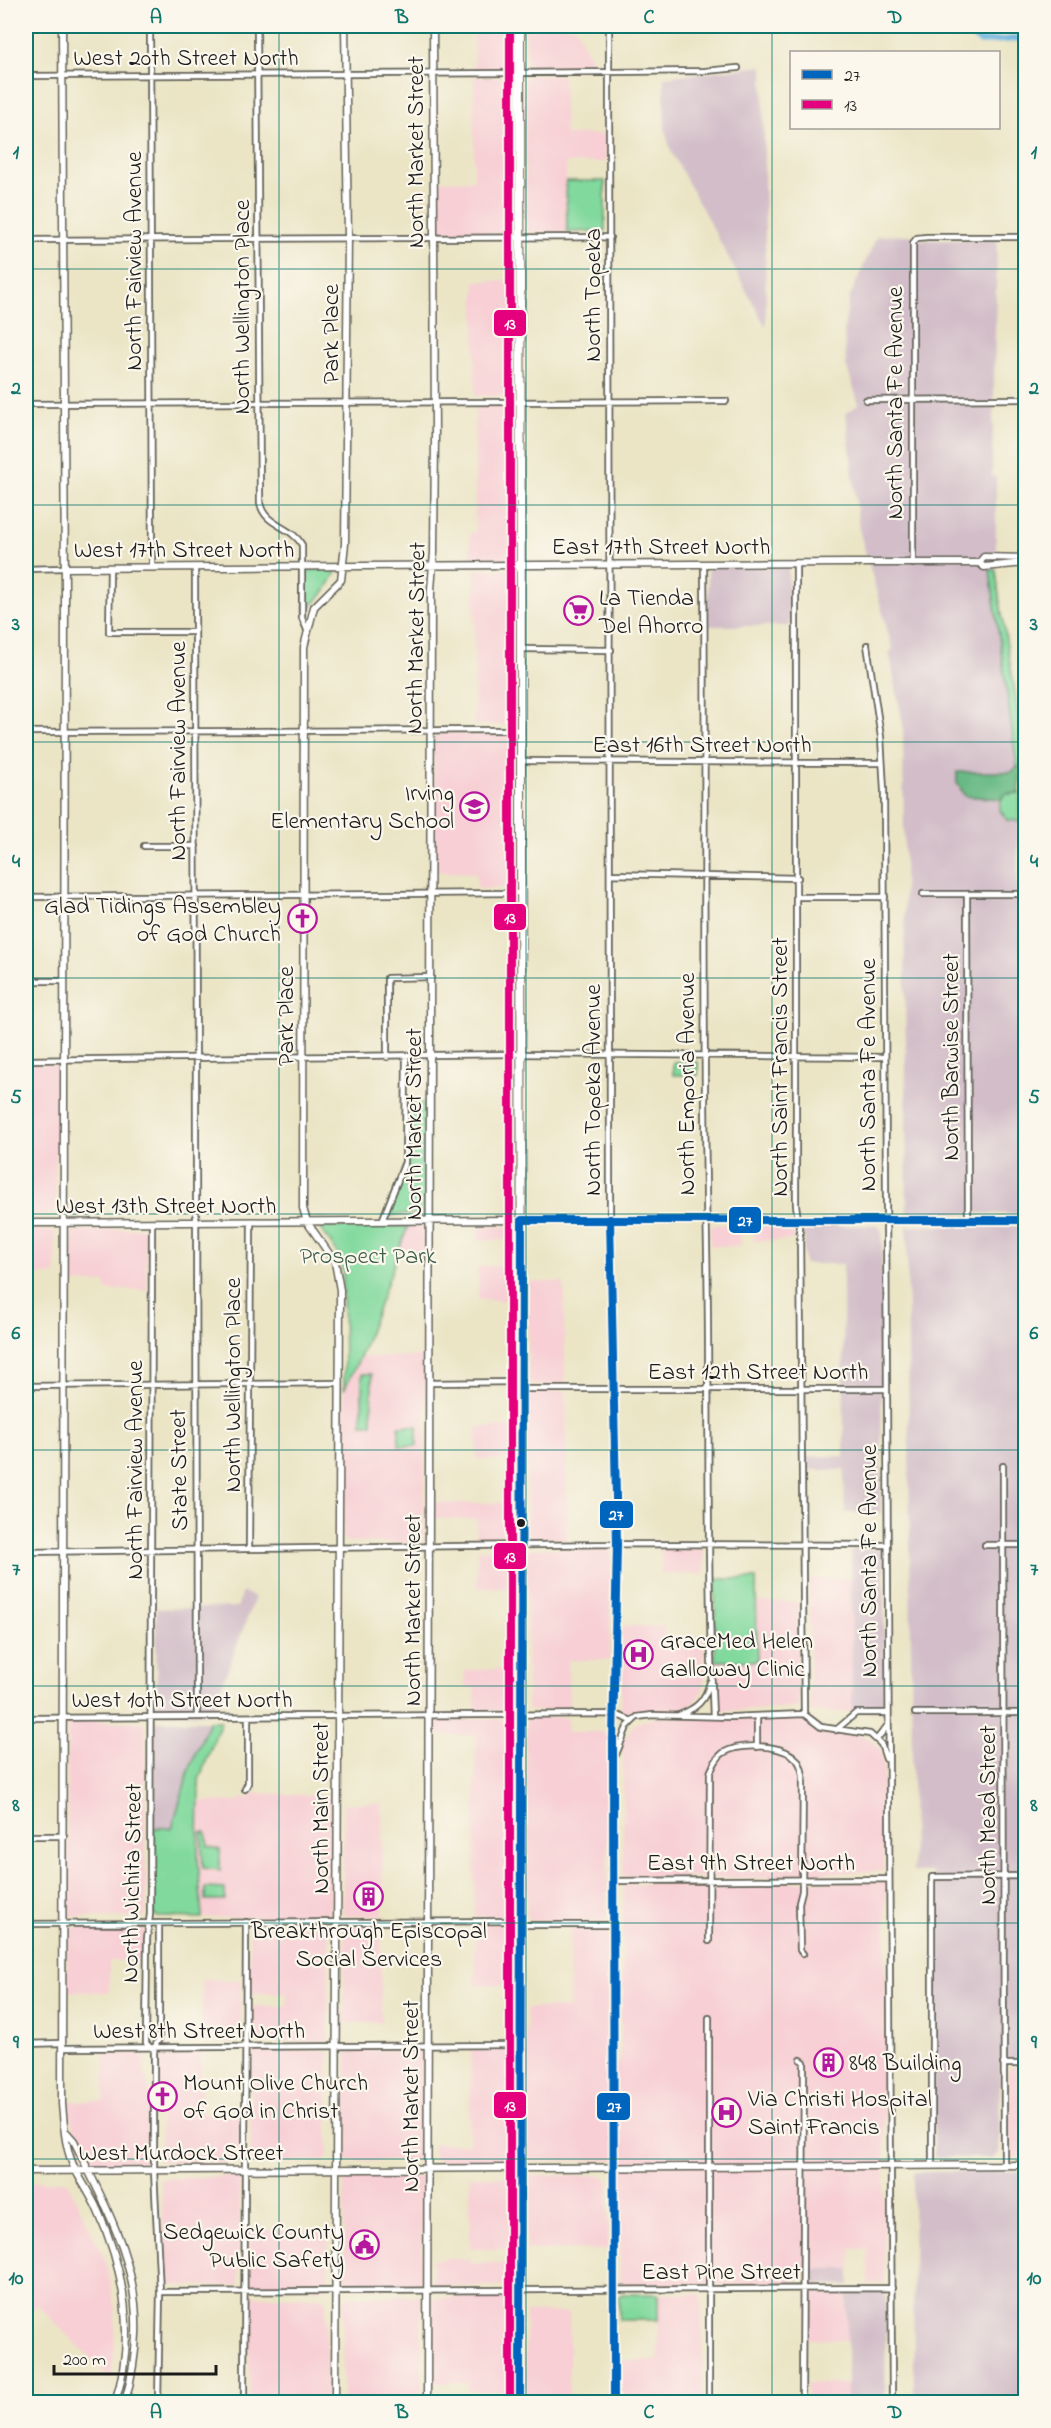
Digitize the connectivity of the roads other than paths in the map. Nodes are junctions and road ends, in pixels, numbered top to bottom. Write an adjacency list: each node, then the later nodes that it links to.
1 (62, 26): 16 (street)
2 (150, 26): 13 (street, North Fairview Avenue)
3 (257, 26): 14 (street, North Wellington Place)
4 (345, 26): 11 (street, Park Place)
5 (433, 26): 12 (street, North Market Street)
6 (520, 26): 10 (main road)
7 (609, 26): 9 (street, North Topeka)
8 (738, 68): 9 (street, West 20th Street North)
9 (609, 72): 10 (street, West 20th Street North); 20 (street, North Topeka)
10 (521, 73): 12 (street, West 20th Street North); 19 (main road)
11 (346, 74): 12 (street, West 20th Street North); 14 (street, West 20th Street North); 17 (street, Park Place)
12 (433, 74): 18 (street, North Market Street)
13 (150, 75): 14 (street, West 20th Street North); 16 (street, West 20th Street North); 24 (street, North Fairview Avenue)
14 (257, 75): 22 (street, North Wellington Place)
15 (26, 76): 16 (street, West 20th Street North)
16 (62, 76): 23 (street)
17 (348, 237): 18 (street); 22 (street); 32 (street, Park Place)
18 (434, 237): 19 (street); 33 (street, North Market Street)
19 (521, 237): 20 (street); 34 (main road)
20 (610, 237): 29 (street, North Topeka)
21 (1026, 237): 28 (street, North Santa Fe Avenue)
22 (259, 238): 24 (street); 31 (street, North Wellington Place)
23 (62, 239): 24 (street); 25 (street); 37 (street)
24 (151, 239): 35 (street, North Fairview Avenue)
25 (26, 240)
26 (1026, 399): 28 (street)
27 (866, 400): 28 (street)
28 (914, 400): 44 (street, North Santa Fe Avenue)
29 (610, 401): 30 (street); 34 (street); 42 (street, North Topeka)
30 (726, 401)
31 (259, 402): 32 (street); 35 (street); 49 (street, North Wellington Place)
32 (348, 402): 33 (street); 46 (street, Park Place)
33 (435, 402): 34 (street); 47 (street, North Market Street)
34 (521, 402): 45 (main road)
35 (151, 403): 37 (street); 53 (street, North Fairview Avenue)
36 (26, 404): 37 (street)
37 (63, 404): 51 (street)
38 (1026, 558): 40 (street, East 17th Street North)
39 (796, 563): 43 (street, East 17th Street North); 44 (street, East 17th Street North); 68 (street, North Saint Francis Street)
40 (979, 563): 41 (street, East 17th Street North); 44 (street, East 17th Street North)
41 (1026, 563)
42 (611, 564): 43 (street, East 17th Street North); 45 (street, East 17th Street North); 58 (street, North Topeka Avenue)
43 (704, 564): 67 (street, North Emporia Avenue)
44 (913, 564)
45 (522, 565): 47 (street, East 17th Street North); 57 (main road)
46 (343, 566): 47 (street, East 17th Street North); 49 (street, West 17th Street North); 54 (street, Park Place)
47 (433, 566): 60 (street, North Market Street)
48 (195, 567): 49 (street, West 17th Street North); 53 (street, West 17th Street North); 55 (street, North Fairview Avenue)
49 (303, 567): 54 (street, Park Place)
50 (26, 568): 51 (street, West 17th Street North)
51 (64, 568): 52 (street, West 17th Street North); 64 (street)
52 (110, 568): 53 (street, West 17th Street North); 55 (street)
53 (152, 568)
54 (307, 630): 59 (street, Park Place)
55 (195, 632): 62 (street, North Fairview Avenue)
56 (867, 645): 69 (street, North Santa Fe Avenue)
57 (522, 649): 58 (street); 61 (main road)
58 (610, 650): 66 (street, North Topeka Avenue)
59 (304, 730): 60 (street); 62 (street); 77 (street, Park Place)
60 (431, 730): 61 (street); 75 (street, North Market Street)
61 (522, 730): 65 (main road)
62 (195, 731): 64 (street); 71 (street, North Fairview Avenue)
63 (26, 732): 64 (street)
64 (64, 732): 82 (street)
65 (522, 761): 66 (street, East 16th Street North); 76 (main road)
66 (610, 761): 67 (street, East 16th Street North); 72 (street, North Topeka Avenue)
67 (705, 763): 68 (street, East 16th Street North); 73 (street, North Emporia Avenue)
68 (794, 763): 69 (street, East 16th Street North); 74 (street, North Saint Francis Street)
69 (882, 763): 85 (street, North Santa Fe Avenue)
70 (144, 846): 71 (street)
71 (195, 846): 80 (street, North Fairview Avenue)
72 (610, 874): 73 (street); 90 (street, North Topeka Avenue)
73 (703, 875): 74 (street); 91 (street, North Emporia Avenue)
74 (798, 878): 84 (street, North Saint Francis Street)
75 (431, 893): 76 (street); 77 (street); 86 (street, North Market Street)
76 (522, 893): 89 (main road)
77 (303, 894): 80 (street); 96 (street, Park Place)
78 (923, 894): 81 (street)
79 (1026, 894): 81 (street)
80 (195, 895): 82 (street); 98 (street, North Fairview Avenue)
81 (967, 895): 106 (street, North Barwise Street)
82 (64, 896): 83 (street); 88 (street)
83 (26, 897)
84 (798, 897): 85 (street); 97 (street, North Saint Francis Street)
85 (885, 897): 95 (street, North Santa Fe Avenue)
86 (431, 977): 92 (street); 94 (street, North Market Street)
87 (26, 981): 88 (street)
88 (64, 981): 100 (street)
89 (521, 1054): 90 (street); 94 (street); 102 (main road)
90 (611, 1055): 91 (street); 101 (street, North Topeka Avenue)
91 (703, 1056): 97 (street); 103 (street, North Emporia Avenue)
92 (387, 1057): 93 (street); 96 (street)
93 (406, 1057): 94 (street); 108 (street)
94 (431, 1057): 109 (street, North Market Street)
95 (884, 1057): 97 (street); 105 (street, North Santa Fe Avenue)
96 (303, 1058): 98 (street); 113 (street, Park Place)
97 (797, 1058): 104 (street, North Saint Francis Street)
98 (196, 1059): 100 (street); 111 (street, North Fairview Avenue)
99 (26, 1060): 100 (street)
100 (64, 1060): 114 (street)
101 (610, 1219): 102 (main road); 103 (main road); 124 (street, North Topeka Avenue)
102 (522, 1220): 109 (street, West 13th Street North); 121 (main road)
103 (706, 1220): 104 (main road); 125 (street, North Emporia Avenue)
104 (798, 1220): 105 (main road); 126 (street, North Saint Francis Street)
105 (885, 1220): 106 (main road); 127 (street, North Santa Fe Avenue)
106 (968, 1220): 107 (main road)
107 (1026, 1220)
108 (382, 1221): 109 (street, West 13th Street North); 113 (street, West 13th Street North)
109 (430, 1221): 117 (street, North Market Street)
110 (152, 1222): 111 (street, West 13th Street North); 114 (street, West 13th Street North); 118 (street, North Fairview Avenue)
111 (196, 1222): 112 (street, West 13th Street North); 119 (street, State Street)
112 (251, 1222): 113 (street, West 13th Street North); 120 (street, North Wellington Place)
113 (307, 1222): 116 (street, North Main Street)
114 (64, 1223): 115 (street, West 13th Street North); 123 (street)
115 (26, 1224)
116 (339, 1383): 120 (street); 137 (street, North Main Street)
117 (430, 1383): 121 (street, East 12th Street North); 138 (street, North Market Street)
118 (153, 1384): 119 (street); 123 (street); 141 (street, North Fairview Avenue)
119 (195, 1384): 120 (street); 140 (street, State Street)
120 (250, 1384): 139 (street, North Wellington Place)
121 (522, 1385): 124 (street, East 12th Street North); 130 (main road)
122 (26, 1386): 123 (street)
123 (63, 1386): 143 (street)
124 (613, 1388): 125 (street, East 12th Street North); 129 (street, North Topeka Avenue)
125 (707, 1389): 126 (street, East 12th Street North); 131 (street, North Emporia Avenue)
126 (800, 1389): 127 (street, East 12th Street North); 132 (street, North Saint Francis Street)
127 (885, 1389): 133 (street, North Santa Fe Avenue)
128 (1003, 1466): 135 (street, North Mead Street)
129 (617, 1544): 130 (street); 131 (street); 149 (street, North Topeka Avenue)
130 (522, 1545): 138 (street); 152 (main road)
131 (708, 1545): 132 (street); 144 (street, North Emporia Avenue)
132 (803, 1545): 133 (street); 150 (street, North Saint Francis Street)
133 (885, 1545): 145 (street, North Santa Fe Avenue)
134 (985, 1545): 135 (street)
135 (1002, 1545): 136 (street); 147 (street, North Mead Street)
136 (1026, 1545)
137 (339, 1547): 138 (street); 139 (street); 159 (street, North Main Street)
138 (430, 1547): 151 (street, North Market Street)
139 (249, 1549): 140 (street)
140 (197, 1550): 141 (street); 157 (street, State Street)
141 (152, 1551): 143 (street); 156 (street, North Fairview Avenue)
142 (26, 1552): 143 (street)
143 (63, 1552): 161 (street)
144 (711, 1677): 153 (street, North Emporia Avenue); 154 (street, North Emporia Avenue)
145 (888, 1713): 163 (street, North Santa Fe Avenue); 164 (street)
146 (915, 1713): 147 (street)
147 (1005, 1713): 148 (street); 172 (street, North Mead Street)
148 (1026, 1713)
149 (615, 1714): 152 (street, West 10th Street North); 162 (street); 167 (street, North Topeka Avenue)
150 (804, 1714): 155 (street); 164 (street)
151 (429, 1716): 152 (street, West 10th Street North); 159 (street, West 10th Street North); 178 (street, North Market Street)
152 (522, 1716): 184 (main road)
153 (676, 1716): 154 (street); 162 (street)
154 (713, 1716): 155 (street)
155 (757, 1716): 166 (street)
156 (152, 1717): 157 (street, West 10th Street North); 161 (street, West 10th Street North); 179 (street, North Wichita Street)
157 (197, 1717): 158 (street, West 10th Street North)
158 (248, 1717): 159 (street, West 10th Street North); 169 (street)
159 (339, 1717): 181 (street, North Main Street)
160 (26, 1718): 161 (street, West 10th Street North)
161 (63, 1718): 171 (street)
162 (633, 1721): 167 (street, North Topeka Avenue)
163 (889, 1722): 165 (street); 168 (street, North Santa Fe Avenue)
164 (836, 1730): 165 (street)
165 (877, 1739): 168 (street)
166 (757, 1747): 174 (street); 176 (street)
167 (614, 1760): 177 (street, North Topeka Avenue)
168 (887, 1763): 175 (street, North Santa Fe Avenue)
169 (245, 1789)
170 (26, 1836): 171 (street)
171 (64, 1836): 182 (street)
172 (1004, 1876): 173 (street); 198 (street, North Mead Street); 205 (street)
173 (1026, 1876)
174 (802, 1879): 175 (street, East 9th Street North); 176 (street, East 9th Street North); 188 (street)
175 (888, 1879): 204 (street, North Santa Fe Avenue)
176 (709, 1880): 177 (street, East 9th Street North); 187 (street)
177 (615, 1881): 186 (street, North Topeka Avenue)
178 (429, 1921): 181 (street); 184 (street); 193 (street, North Market Street)
179 (150, 1922): 182 (street); 183 (street); 194 (street, North Wichita Street)
180 (246, 1922): 181 (street); 183 (street); 195 (street)
181 (338, 1922): 196 (street, North Main Street)
182 (64, 1923): 185 (street); 192 (street)
183 (159, 1923): 194 (street, North Wichita Street)
184 (522, 1923): 186 (street); 191 (main road)
185 (26, 1924)
186 (615, 1925): 206 (street, North Topeka Avenue)
187 (709, 1941)
188 (803, 1954)
189 (709, 2018): 207 (street)
190 (26, 2044): 192 (street, West 8th Street North)
191 (521, 2045): 193 (street, West 8th Street North); 208 (main road)
192 (62, 2046): 194 (street, West 8th Street North); 200 (street)
193 (429, 2047): 196 (street, West 8th Street North); 209 (street, North Market Street)
194 (152, 2048): 195 (street, West 8th Street North); 215 (street, North Wichita Street)
195 (246, 2048): 196 (street, West 8th Street North); 212 (street)
196 (336, 2048): 213 (street, North Main Street)
197 (801, 2060): 203 (street)
198 (1003, 2064): 199 (street); 201 (street, North Mead Street)
199 (1026, 2064)
200 (67, 2133): 210 (street); 211 (street)
201 (1004, 2165): 202 (street, West Murdock Street); 205 (street, West Murdock Street)
202 (1026, 2165)
203 (802, 2166): 204 (street, West Murdock Street); 207 (street, West Murdock Street); 218 (street)
204 (890, 2166): 205 (street, West Murdock Street); 216 (street, North Santa Fe Avenue)
205 (932, 2166)
206 (615, 2167): 207 (street, West Murdock Street); 208 (street, West Murdock Street); 219 (street, North Topeka Avenue)
207 (709, 2167): 217 (street)
208 (521, 2168): 209 (street, West Murdock Street); 220 (main road)
209 (428, 2169): 213 (street, West Murdock Street); 223 (street, North Market Street)
210 (75, 2170): 211 (street, West Murdock Street); 214 (street, West Murdock Street); 225 (street)
211 (88, 2170): 215 (street, West Murdock Street); 226 (street)
212 (245, 2170): 213 (street, West Murdock Street); 215 (street, West Murdock Street); 222 (street)
213 (336, 2170): 224 (street, North Main Street)
214 (26, 2171)
215 (154, 2171): 221 (street, North Wichita Street)
216 (892, 2288): 218 (street, East Pine Street); 235 (street, North Santa Fe Avenue)
217 (709, 2289): 218 (street, East Pine Street); 219 (street, East Pine Street); 233 (street)
218 (802, 2289): 234 (street)
219 (614, 2290): 220 (street, East Pine Street); 232 (street, North Topeka Avenue)
220 (520, 2291): 223 (street, East Pine Street); 231 (main road)
221 (160, 2292): 222 (street, East Pine Street); 227 (street, North Wichita Street)
222 (244, 2292): 224 (street, East Pine Street); 228 (street)
223 (427, 2292): 224 (street, East Pine Street); 230 (street, North Market Street)
224 (336, 2293): 229 (street, North Main Street)
225 (115, 2403)
226 (124, 2403)
227 (158, 2403)
228 (244, 2403)
229 (335, 2403)
230 (427, 2403)
231 (520, 2403)
232 (614, 2403)
233 (709, 2403)
234 (802, 2403)
235 (892, 2403)

